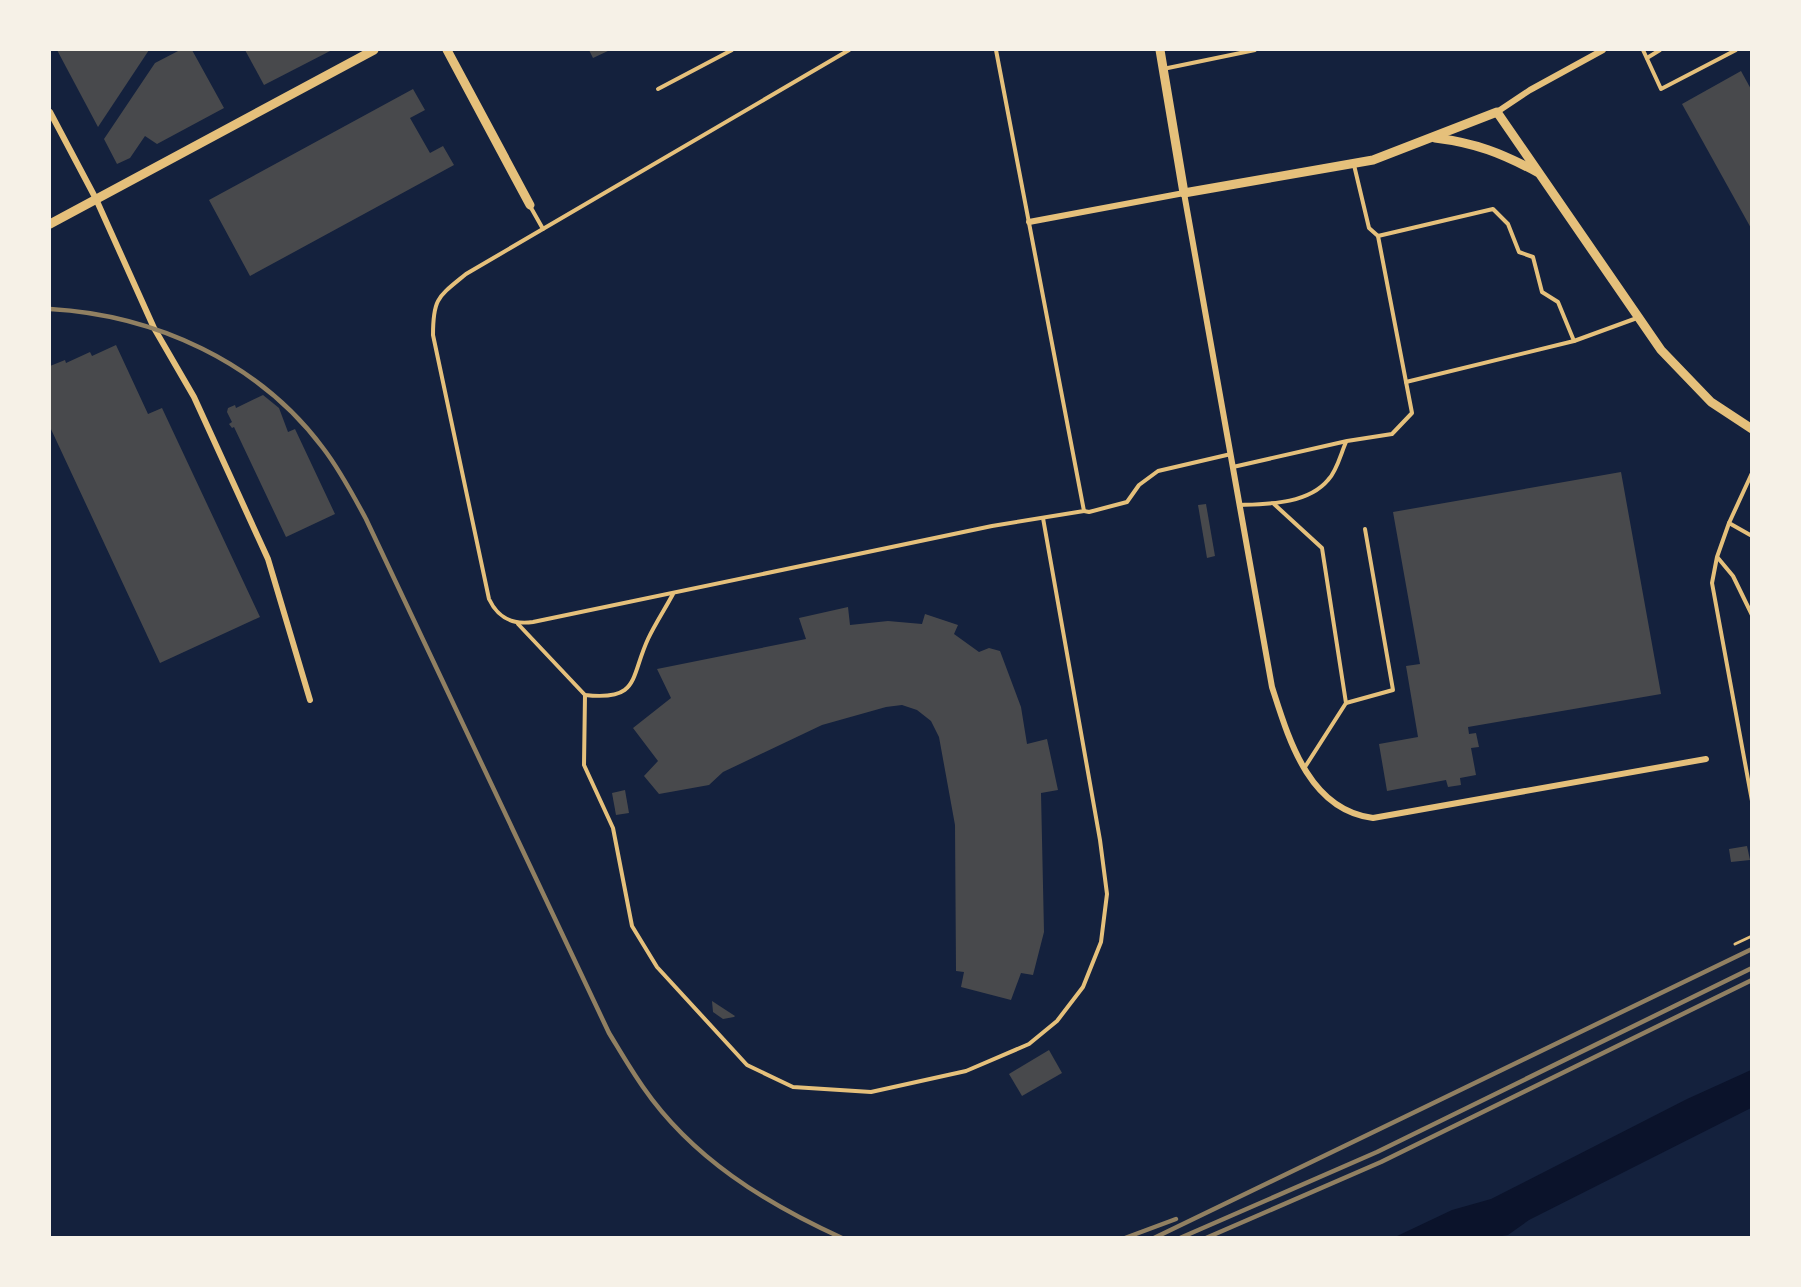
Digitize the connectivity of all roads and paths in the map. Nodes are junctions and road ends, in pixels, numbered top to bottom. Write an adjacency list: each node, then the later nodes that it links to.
1 (374, 50): 21 (street)
2 (447, 50): 22 (street)
3 (732, 50): 14 (lane)
4 (849, 50): 25 (lane)
5 (996, 50): 23 (lane)
6 (1160, 50): 13 (street)
7 (1255, 50): 13 (lane)
8 (1603, 50): 16 (street)
9 (1643, 50): 12 (lane)
10 (1660, 50): 12 (lane)
11 (1736, 50): 12 (lane)
12 (1647, 58)
13 (1162, 70): 20 (street)
14 (658, 88)
15 (50, 112): 21 (street)
16 (1497, 112): 17 (street); 19 (street)
17 (1432, 138): 18 (street); 19 (street)
18 (1354, 164): 20 (street); 26 (lane)
19 (1539, 173): 27 (street)
20 (1184, 193): 23 (street); 32 (street)
21 (96, 199): 24 (street); 47 (street)
22 (530, 205): 25 (lane)
23 (1029, 222): 37 (lane)
24 (50, 224)
25 (543, 229): 45 (lane)
26 (1378, 236): 28 (lane); 29 (lane)
27 (1639, 317): 28 (lane); 30 (street)
28 (1574, 341): 29 (lane)
29 (1406, 382): 31 (lane)
30 (1752, 429)
31 (1347, 441): 33 (lane); 35 (lane)
32 (1231, 454): 33 (street); 37 (lane)
33 (1233, 467): 36 (street)
34 (1752, 473): 39 (lane)
35 (1274, 504): 36 (lane); 48 (lane)
36 (1240, 505): 50 (street)
37 (1084, 511): 38 (lane)
38 (1043, 518): 43 (lane); 46 (lane)
39 (1729, 523): 41 (lane); 42 (lane)
40 (1365, 529): 48 (lane)
41 (1752, 536)
42 (1717, 557): 44 (lane); 51 (lane)
43 (673, 593): 45 (lane); 46 (lane)
44 (1752, 615)
45 (518, 624): 46 (lane)
46 (585, 695)
47 (310, 700)
48 (1346, 703): 50 (lane)
49 (1706, 759): 50 (street)
50 (1304, 768)
51 (1752, 801)
52 (1752, 936): 53 (path)
53 (1735, 944)

